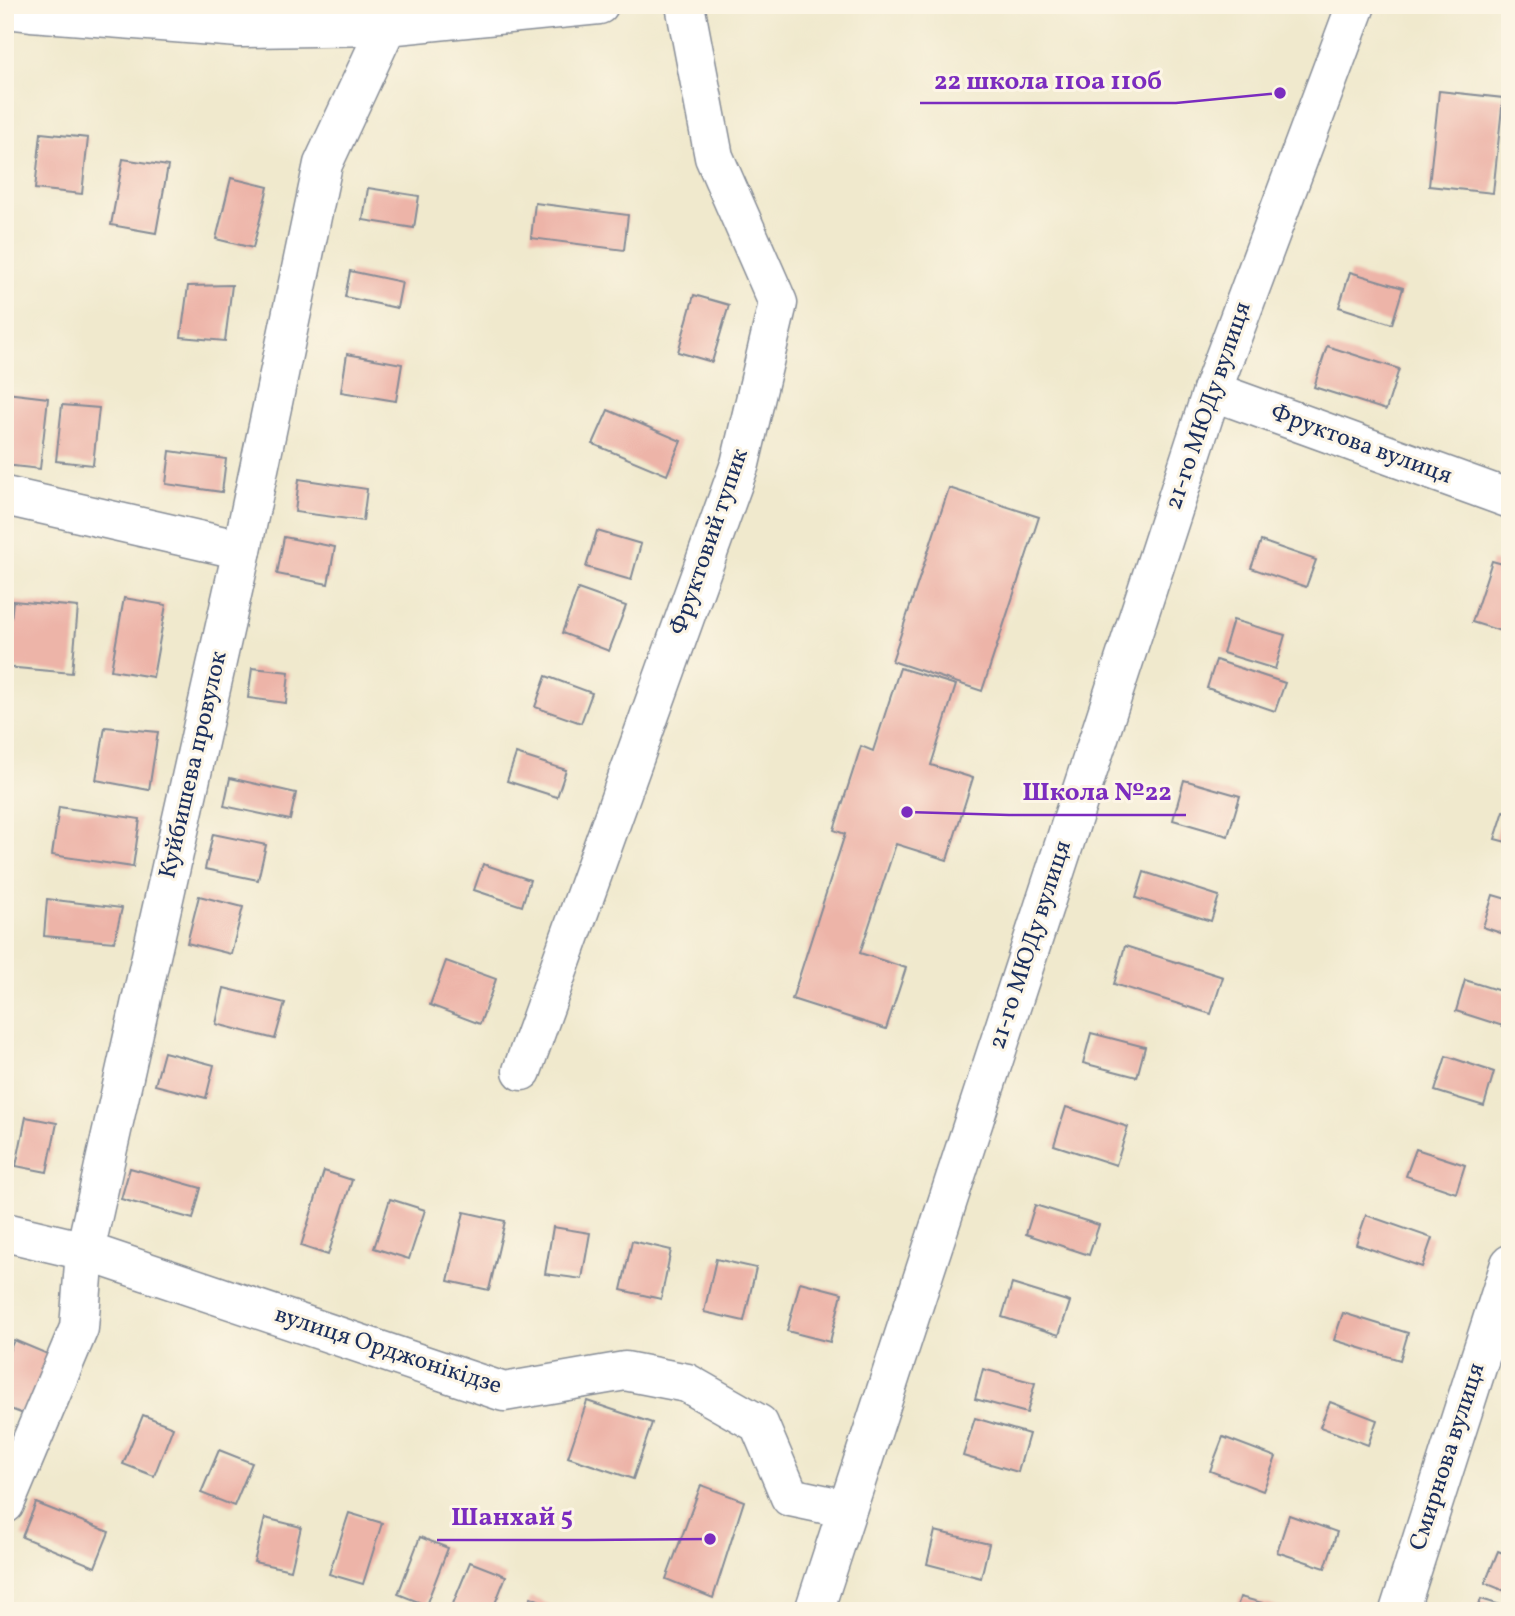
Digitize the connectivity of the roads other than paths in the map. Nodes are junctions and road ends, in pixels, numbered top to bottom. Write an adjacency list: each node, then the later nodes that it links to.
1 (599, 5): 5 (street)
2 (685, 5): 10 (street, Фруктовий тупик)
3 (1356, 5): 6 (street, 21-го МЮДу вулиця)
4 (5, 9): 5 (street)
5 (387, 26): 9 (street, Куйбишева провулок)
6 (1212, 391): 8 (street, Фруктова вулиця); 15 (street, 21-го МЮДу вулиця)
7 (5, 496): 9 (street)
8 (1510, 499)
9 (242, 550): 12 (street, Куйбишева провулок)
10 (522, 1071)
11 (5, 1232): 12 (street, вулиця Орджонікідзе)
12 (85, 1251): 14 (street, Куйбишева провулок); 15 (street, вулиця Орджонікідзе)
13 (1510, 1264): 17 (street, Смирнова вулиця)
14 (5, 1504)
15 (847, 1509): 16 (street, 21-го МЮДу вулиця)
16 (814, 1611)
17 (1399, 1611)

